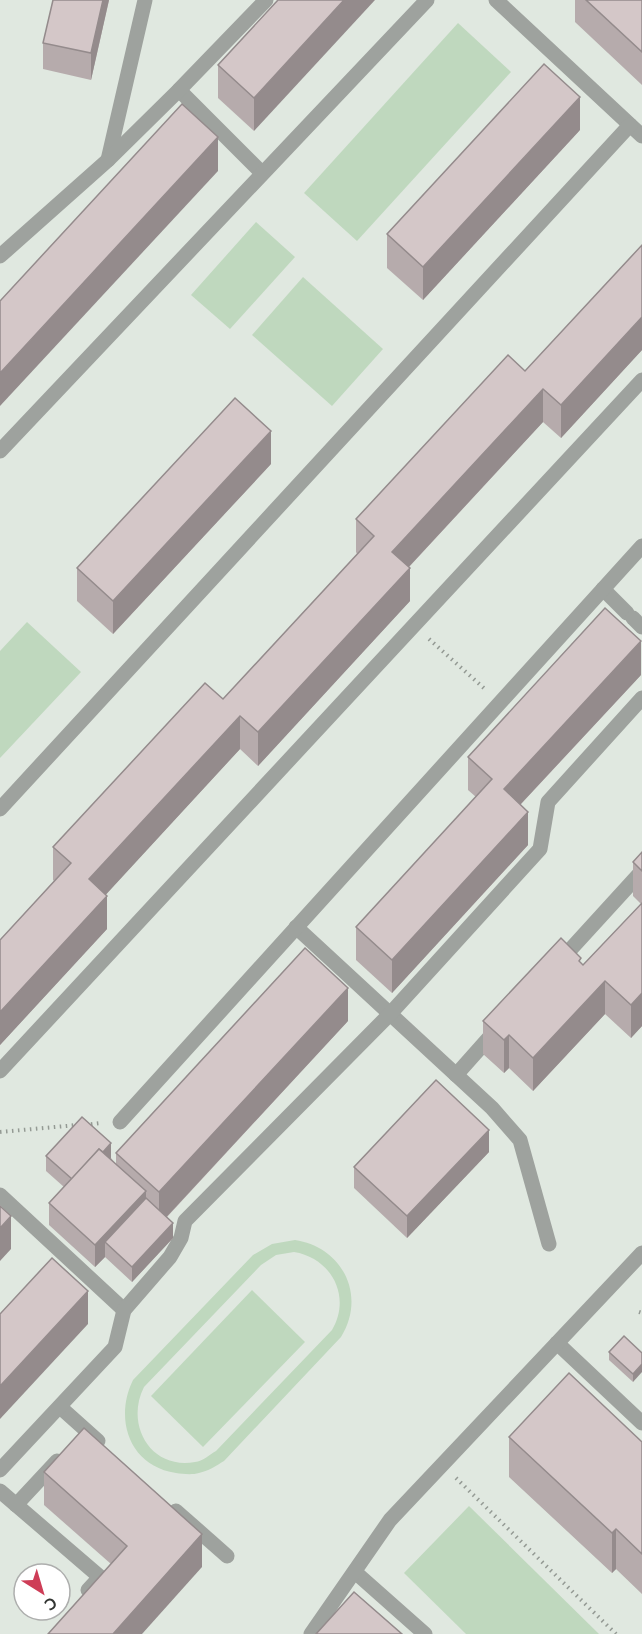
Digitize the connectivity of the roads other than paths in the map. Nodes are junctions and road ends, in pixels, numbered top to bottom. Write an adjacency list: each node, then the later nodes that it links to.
1 (145, 0): 8 (lane)
2 (266, 0): 5 (lane)
3 (427, 0): 9 (lane)
4 (496, 0): 6 (lane)
5 (179, 90): 8 (lane); 9 (lane)
6 (630, 125): 7 (lane); 17 (lane)
7 (642, 136)
8 (108, 160): 10 (lane)
9 (262, 173): 12 (lane)
10 (0, 256)
11 (642, 380): 23 (lane)
12 (0, 451)
13 (642, 546): 14 (lane)
14 (603, 589): 15 (lane); 19 (lane)
15 (634, 619)
16 (642, 698): 21 (lane)
17 (3, 799)
18 (642, 871): 20 (lane)
19 (296, 927): 21 (lane); 25 (lane)
20 (545, 977)
21 (389, 1015): 24 (lane); 29 (lane)
22 (504, 1022): 24 (lane)
23 (0, 1071)
24 (456, 1075): 27 (lane)
25 (120, 1122)
26 (0, 1196): 29 (lane)
27 (549, 1244)
28 (642, 1253): 30 (lane)
29 (124, 1310): 31 (lane)
30 (557, 1343): 32 (lane); 40 (lane)
31 (60, 1407): 33 (lane); 35 (lane)
32 (642, 1423)
33 (78, 1438): 34 (lane); 38 (lane)
34 (112, 1454)
35 (0, 1470)
36 (0, 1491): 38 (lane)
37 (165, 1501): 39 (lane)
38 (16, 1505): 41 (lane)
39 (227, 1557)
40 (355, 1572): 42 (lane); 43 (lane)
41 (78, 1601)
42 (311, 1634)
43 (425, 1634)

